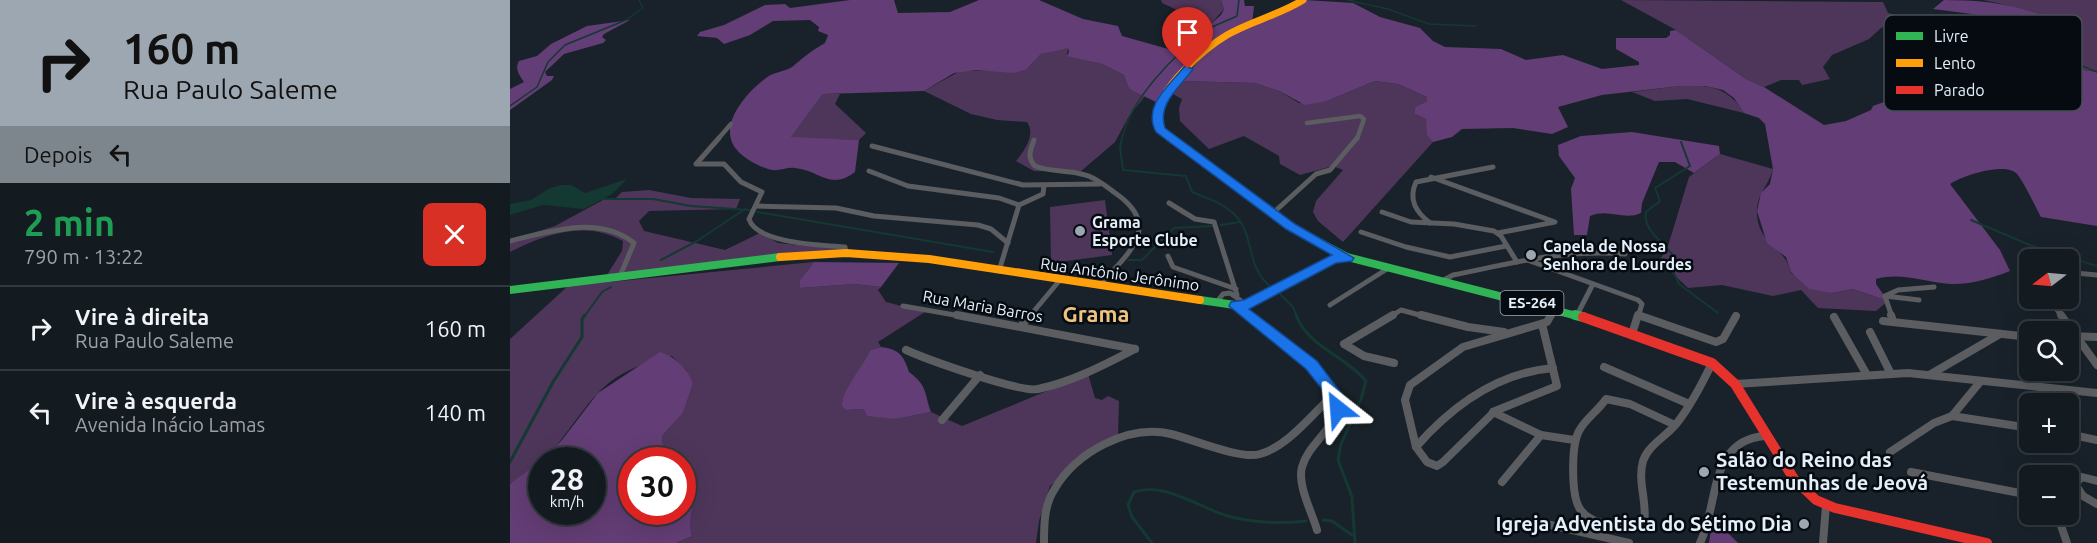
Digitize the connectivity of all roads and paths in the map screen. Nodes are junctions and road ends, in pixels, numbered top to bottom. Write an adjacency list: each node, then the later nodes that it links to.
1 (1303, 0): 15 (main road)
2 (1307, 123): 15 (street)
3 (732, 124): 13 (street)
4 (1034, 140): 10 (street)
5 (872, 146): 9 (street)
6 (1493, 167): 8 (street)
7 (869, 171): 12 (street)
8 (1431, 177): 16 (street); 18 (street)
9 (1044, 184): 10 (street); 12 (street)
10 (1100, 184): 36 (street)
11 (1169, 203): 39 (street)
12 (1019, 205): 20 (street)
13 (756, 206): 20 (street); 22 (street)
14 (1382, 212): 16 (street)
15 (1272, 213): 25 (main road)
16 (1431, 223): 18 (street)
17 (1361, 231): 21 (street)
18 (1498, 233): 21 (street)
19 (510, 241): 31 (street)
20 (1008, 243): 29 (street)
21 (1506, 246): 27 (street)
22 (846, 253): 29 (main road, Rua Antônio Jerônimo); 31 (main road, Rua Antônio Jerônimo)
23 (1625, 254): 26 (street)
24 (1168, 256): 39 (street)
25 (1347, 258): 28 (main road, ES-264); 43 (main road)
26 (1529, 261): 27 (street); 35 (street)
27 (1517, 262): 34 (street)
28 (1387, 269): 34 (main road, ES-264); 44 (street)
29 (999, 271): 33 (main road, Rua Antônio Jerônimo)
30 (2079, 273): 32 (street)
31 (620, 276): 38 (main road, Rua Antônio Jerônimo)
32 (2097, 276)
33 (1060, 280): 36 (main road, Rua Antônio Jerônimo); 55 (street)
34 (1440, 282): 47 (main road, ES-264)
35 (1593, 284): 48 (street); 49 (street)
36 (1100, 285): 42 (main road, Rua Antônio Jerônimo)
37 (1934, 287): 40 (street)
38 (510, 290)
39 (1237, 292): 42 (street); 43 (street)
40 (1885, 296): 41 (street); 53 (street)
41 (1919, 300)
42 (1215, 303): 46 (main road, Rua Antônio Jerônimo)
43 (1247, 305): 46 (main road, Rua Antônio Jerônimo)
44 (1330, 305)
45 (903, 306): 55 (street, Rua Maria Barros)
46 (1236, 306): 76 (street)
47 (1556, 308): 48 (main road, ES-264); 54 (street)
48 (1577, 315): 58 (main road, ES-264)
49 (1638, 315): 50 (street); 58 (street)
50 (1736, 316)
51 (1834, 317): 72 (street)
52 (1883, 321): 53 (street)
53 (1893, 321): 59 (street)
54 (1542, 324): 57 (street); 69 (street)
55 (1022, 325): 71 (street, Rua Maria Barros)
56 (1870, 332): 70 (street)
57 (1507, 333): 65 (street); 89 (street)
58 (1632, 333): 66 (main road, ES-264)
59 (2001, 333): 60 (street); 73 (street)
60 (2019, 335)
61 (2079, 336): 62 (street)
62 (2097, 337)
63 (2079, 344): 67 (street)
64 (906, 350): 71 (street, Rua Maria Barros)
65 (1394, 363)
66 (1712, 363): 75 (main road, ES-264); 78 (street)
67 (2097, 365)
68 (1604, 367): 78 (street)
69 (1553, 368): 79 (street); 89 (street)
70 (1891, 374): 72 (street); 73 (street)
71 (980, 375): 81 (street)
72 (1867, 375): 75 (street)
73 (1931, 375): 74 (street)
74 (1980, 382): 77 (street); 80 (street)
75 (1735, 384): 85 (main road, ES-264)
76 (1325, 386): 99 (street); 100 (street)
77 (2097, 393)
78 (1689, 404): 82 (street)
79 (1493, 412): 84 (street); 89 (street)
80 (1952, 416): 83 (street); 90 (street)
81 (942, 420)
82 (1675, 425): 87 (street); 87 (street)
83 (2019, 426)
84 (1541, 435): 87 (street); 93 (street)
85 (1765, 436): 96 (main road, ES-264); 102 (street)
86 (2079, 436): 88 (street)
87 (1574, 440)
88 (2097, 440)
89 (1418, 450)
90 (1890, 452)
91 (1911, 472): 94 (street)
92 (2097, 481): 95 (street)
93 (1502, 482)
94 (2019, 493)
95 (2097, 504)
96 (1826, 505): 103 (street); 104 (main road, ES-264)
97 (1513, 522): 101 (street)
98 (2061, 525): 105 (street)
99 (1317, 530)
100 (1044, 543)
101 (1629, 543)
102 (1700, 543)
103 (1823, 543)
104 (1987, 543)
105 (2067, 543)

